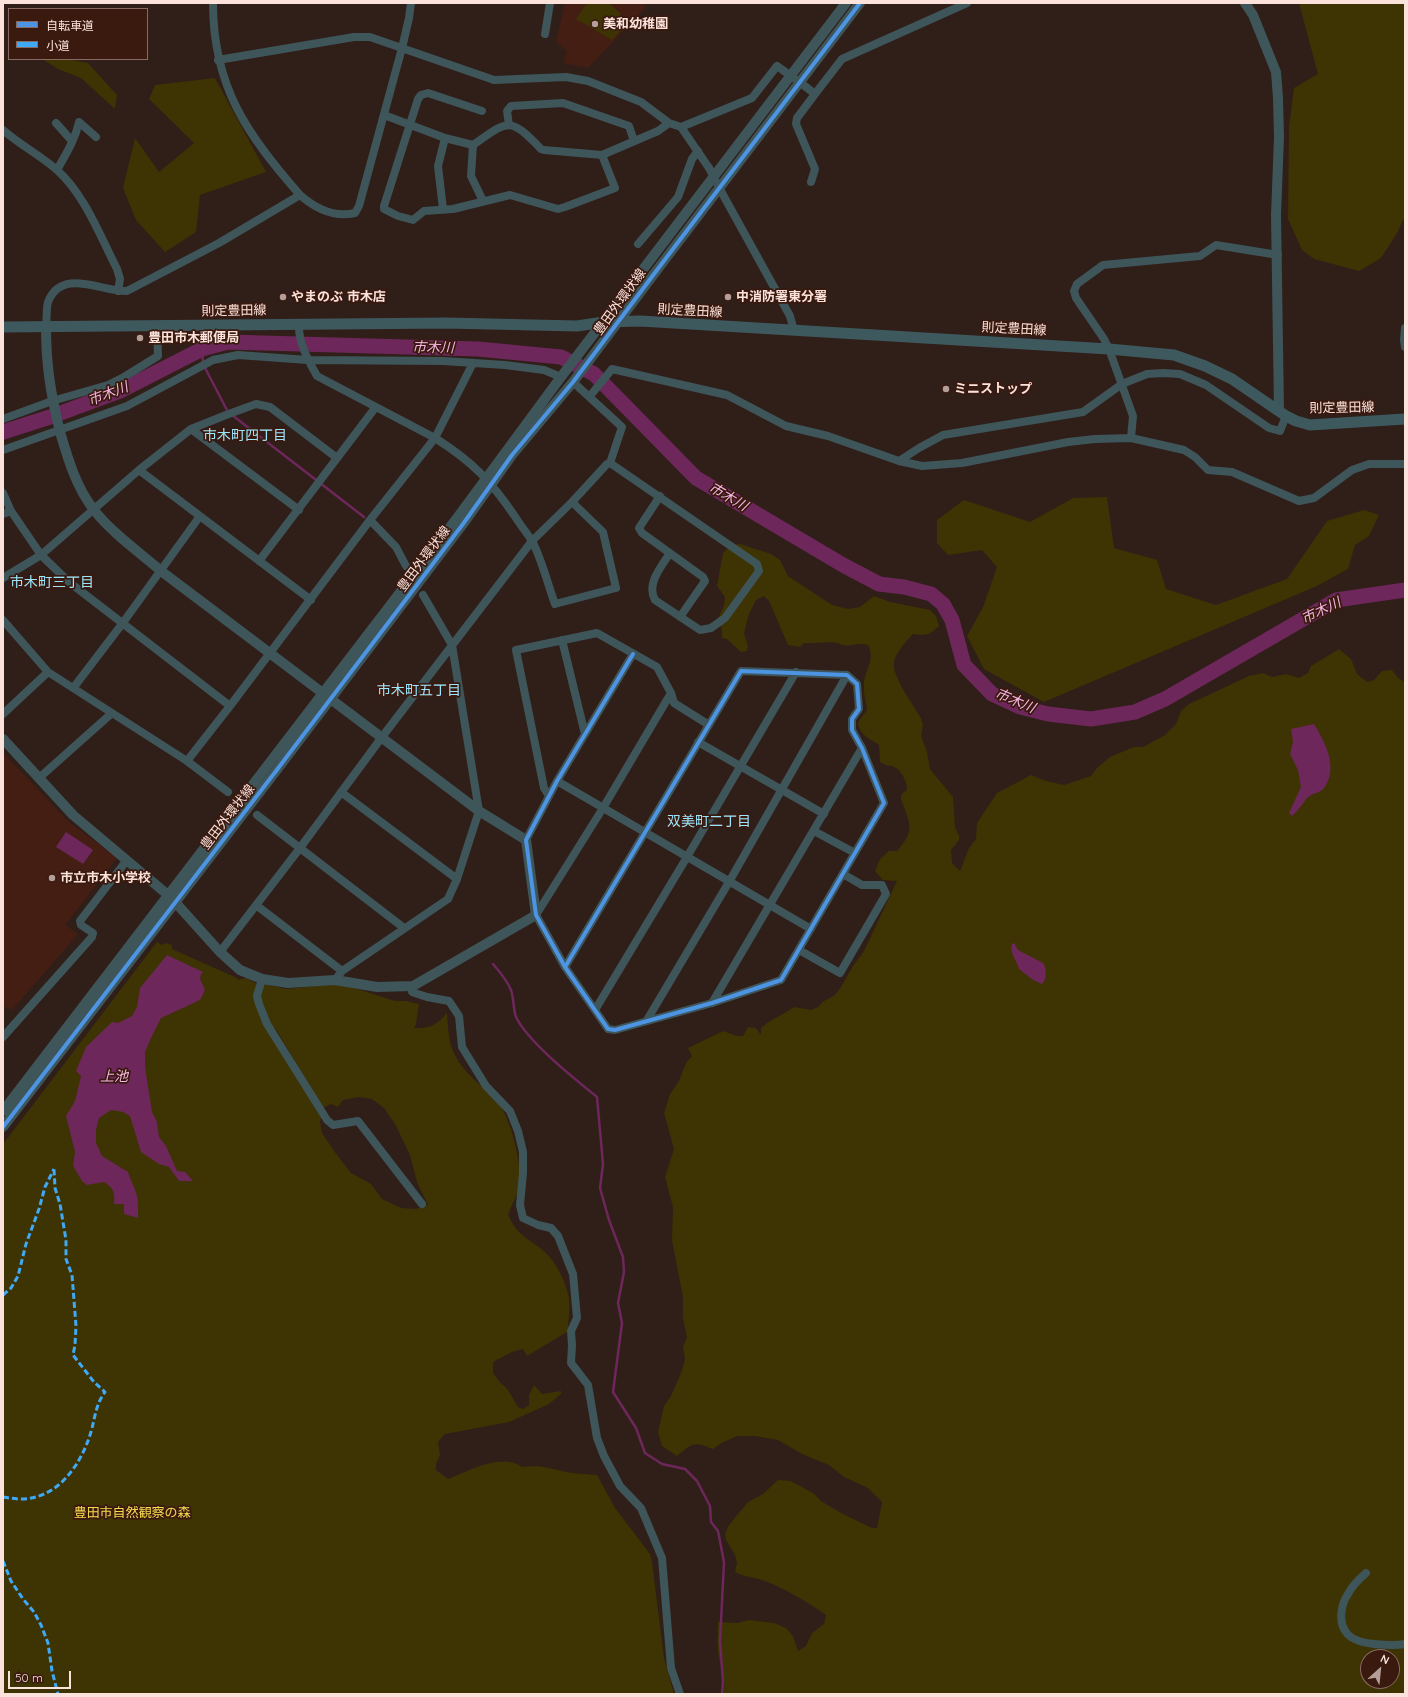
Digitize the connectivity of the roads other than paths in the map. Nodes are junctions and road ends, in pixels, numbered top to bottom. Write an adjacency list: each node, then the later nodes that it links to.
1 (213, 3): 11 (street)
2 (411, 3): 10 (street)
3 (550, 3): 9 (street)
4 (846, 3): 36 (street, 豊田外環状線)
5 (860, 3): 37 (street, 豊田外環状線)
6 (967, 3): 8 (street)
7 (1245, 3): 34 (street)
8 (953, 6): 12 (street)
9 (545, 34)
10 (402, 48): 11 (street); 14 (street); 17 (street)
11 (218, 60): 30 (street)
12 (815, 94): 19 (street, bridge); 29 (street)
13 (482, 111): 16 (street)
14 (384, 115): 16 (street); 30 (street)
15 (56, 123): 23 (street)
16 (410, 123): 22 (street); 32 (street)
17 (669, 123): 19 (street); 24 (street)
18 (509, 125): 24 (street); 25 (street); 27 (street)
19 (681, 127): 26 (street)
20 (3, 130): 28 (street)
21 (96, 137): 23 (street)
22 (445, 138): 25 (street); 32 (street)
23 (72, 141): 28 (street)
24 (634, 141): 27 (street)
25 (473, 145): 31 (street)
26 (698, 151): 33 (street); 43 (street, bridge)
27 (602, 155): 31 (street)
28 (57, 170): 35 (street)
29 (812, 182)
30 (300, 195): 35 (street)
31 (483, 201): 32 (street)
32 (442, 209)
33 (638, 244)
34 (1278, 255): 45 (street); 54 (street)
35 (118, 291): 38 (street)
36 (604, 322): 37 (main road, 則定豊田線); 41 (main road, 則定豊田線); 48 (street, 豊田外環状線)
37 (619, 322): 43 (main road, 則定豊田線); 49 (street, 豊田外環状線)
38 (46, 327): 39 (main road, 則定豊田線); 40 (main road, 則定豊田線); 52 (street)
39 (157, 327): 41 (main road, 則定豊田線); 52 (street)
40 (3, 328)
41 (299, 328): 46 (street)
42 (1405, 328): 44 (street)
43 (794, 331): 45 (main road, 則定豊田線)
44 (1405, 347)
45 (1109, 348): 50 (street); 54 (main road, 則定豊田線)
46 (308, 360): 47 (street); 53 (street); 58 (street)
47 (474, 363): 48 (street); 59 (street)
48 (564, 375): 67 (street, 豊田外環状線)
49 (575, 379): 51 (street); 67 (street, 豊田外環状線)
50 (1122, 384): 54 (street); 60 (street); 63 (street)
51 (590, 396): 63 (street); 64 (street)
52 (52, 401): 55 (street); 58 (street)
53 (375, 408): 59 (street); 62 (street)
54 (1282, 414): 56 (main road, 則定豊田線)
55 (3, 419)
56 (1405, 420)
57 (191, 429): 62 (street); 66 (street); 72 (street)
58 (60, 430): 61 (street); 71 (street)
59 (435, 438): 67 (street); 75 (street)
60 (1131, 438): 63 (street); 65 (street)
61 (3, 450)
62 (337, 458): 72 (street)
63 (899, 461)
64 (610, 463): 69 (street); 70 (street)
65 (1405, 464)
66 (139, 470): 71 (street); 74 (street)
67 (489, 481): 76 (street); 96 (street, 豊田外環状線); 98 (street, 豊田外環状線)
68 (3, 493): 73 (street)
69 (660, 496): 77 (street); 85 (street)
70 (572, 502): 76 (street); 76 (street)
71 (93, 509): 78 (street); 81 (street)
72 (299, 510): 79 (street)
73 (7, 512): 78 (street)
74 (200, 516): 79 (street); 81 (street)
75 (370, 520): 80 (street); 84 (street)
76 (532, 541): 89 (street)
77 (670, 553): 85 (street); 85 (street)
78 (41, 555): 82 (street); 87 (street)
79 (259, 561): 84 (street)
80 (406, 566)
81 (161, 571): 87 (street); 90 (street)
82 (3, 578)
83 (423, 595): 89 (street)
84 (311, 600): 90 (street)
85 (680, 617)
86 (3, 620): 92 (street)
87 (122, 624): 95 (street); 99 (street)
88 (562, 640): 91 (street); 103 (street); 115 (street)
89 (452, 645): 104 (street); 117 (street)
90 (271, 652): 96 (street); 99 (street)
91 (633, 654): 97 (street); 103 (street)
92 (48, 672): 95 (street); 101 (street)
93 (796, 672): 94 (street); 102 (street); 109 (street)
94 (847, 675): 107 (street); 112 (street)
95 (74, 688): 100 (street)
96 (322, 692): 98 (street); 130 (street, 豊田外環状線)
97 (671, 693): 102 (street); 116 (street)
98 (331, 699): 104 (street); 130 (street, 豊田外環状線)
99 (230, 706): 108 (street)
100 (112, 713): 108 (street); 110 (street)
101 (3, 714)
102 (710, 724): 106 (street)
103 (584, 734): 111 (street)
104 (382, 737): 114 (street); 117 (street)
105 (3, 739): 110 (street)
106 (698, 742): 109 (street); 121 (street)
107 (862, 748): 118 (street); 124 (street)
108 (187, 761): 113 (street)
109 (741, 766): 112 (street); 125 (street)
110 (39, 778): 126 (street)
111 (557, 781): 115 (street); 116 (street)
112 (782, 790): 118 (street); 129 (street)
113 (228, 792)
114 (341, 792): 123 (street); 128 (street)
115 (549, 796): 122 (street)
116 (603, 808): 121 (street); 133 (street)
117 (479, 811): 122 (street); 128 (street)
118 (824, 814): 120 (street)
119 (257, 815): 123 (street)
120 (814, 831): 124 (street); 132 (street)
121 (645, 833): 125 (street); 138 (street)
122 (526, 840): 133 (street)
123 (300, 848): 131 (street); 134 (street)
124 (855, 853): 127 (street)
125 (687, 858): 129 (street); 144 (street)
126 (127, 860): 130 (street); 146 (street)
127 (843, 874): 135 (street); 136 (street)
128 (457, 879): 134 (street)
129 (729, 882): 132 (street); 145 (street)
130 (171, 899): 137 (street); 147 (street, 豊田外環状線); 148 (street, 豊田外環状線)
131 (256, 905): 137 (street); 139 (street)
132 (771, 906): 135 (street); 143 (street)
133 (536, 915): 138 (street); 142 (street)
134 (404, 928): 139 (street)
135 (811, 929): 136 (street)
136 (799, 950): 143 (street)
137 (220, 952): 140 (street)
138 (565, 967): 144 (street)
139 (342, 971): 141 (street)
140 (262, 979): 141 (street); 149 (street)
141 (335, 980): 142 (street)
142 (413, 986): 152 (street)
143 (712, 1003): 145 (street)
144 (595, 1010): 145 (street)
145 (647, 1020)
146 (3, 1037)
147 (3, 1111)
148 (3, 1127)
149 (422, 1204)
150 (1366, 1573): 151 (street)
151 (1405, 1644)
152 (680, 1694)

